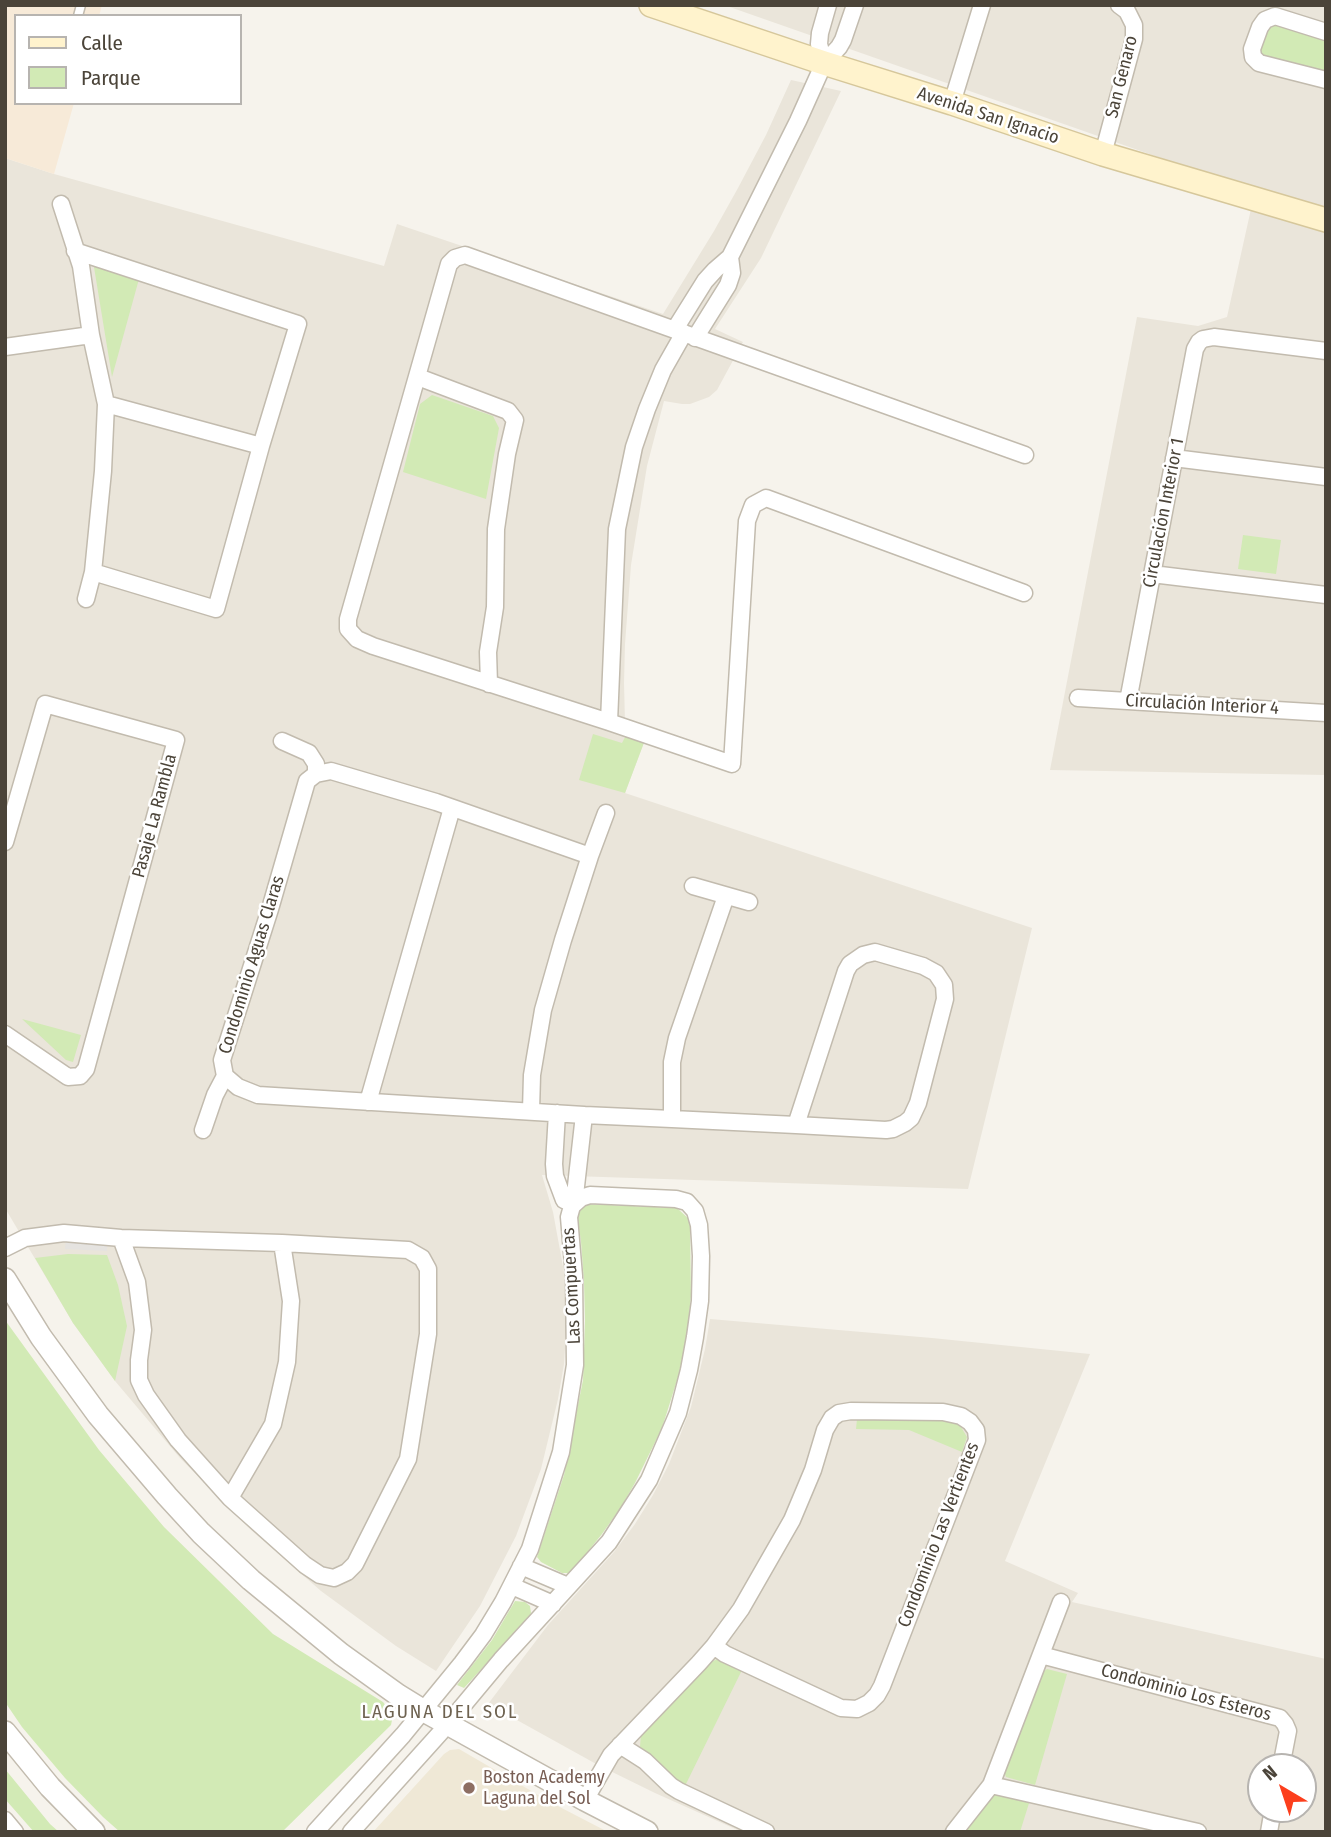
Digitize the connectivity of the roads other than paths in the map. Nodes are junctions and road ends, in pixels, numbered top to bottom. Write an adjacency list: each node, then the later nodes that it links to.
1 (652, 5): 6 (main road, Avenida San Ignacio)
2 (828, 5): 8 (street)
3 (855, 5): 8 (street)
4 (982, 5): 10 (street)
5 (1119, 5): 11 (street, San Genaro)
6 (698, 13): 8 (main road, Avenida San Ignacio)
7 (1326, 32): 9 (street)
8 (824, 63): 10 (main road, Avenida San Ignacio); 15 (street)
9 (1326, 80)
10 (952, 103): 11 (main road, Avenida San Ignacio)
11 (1103, 154): 13 (main road, Avenida San Ignacio)
12 (61, 204): 14 (street)
13 (1326, 220)
14 (75, 251): 16 (street); 21 (street)
15 (685, 333): 19 (street); 22 (street); 34 (street)
16 (91, 335): 17 (street); 20 (street)
17 (5, 347)
18 (1326, 351): 23 (street, Circulación Interior 1)
19 (418, 377): 30 (street); 30 (street)
20 (106, 404): 21 (street); 25 (street)
21 (261, 446): 25 (street)
22 (1025, 455)
23 (1174, 458): 24 (street); 26 (street, Circulación Interior 1)
24 (1326, 477)
25 (93, 572): 29 (street)
26 (1152, 575): 28 (street); 32 (street, Circulación Interior 1)
27 (1024, 593): 34 (street)
28 (1326, 594)
29 (86, 599)
30 (489, 684): 34 (street)
31 (1078, 698): 32 (street, Circulación Interior 4)
32 (1128, 701): 33 (street, Circulación Interior 4)
33 (1326, 713)
34 (609, 722)
35 (282, 741): 36 (street)
36 (316, 774): 37 (street); 45 (street, Condominio Aguas Claras)
37 (452, 808): 40 (street); 46 (street)
38 (606, 813): 40 (street)
39 (5, 842): 44 (street, Pasaje La Rambla)
40 (590, 856): 47 (street)
41 (693, 886): 42 (street)
42 (726, 896): 43 (street); 50 (street)
43 (749, 902)
44 (5, 1034)
45 (225, 1076): 46 (street, Condominio Aguas Claras); 52 (street)
46 (368, 1102): 47 (street, Condominio Aguas Claras)
47 (531, 1111): 48 (street, Condominio Aguas Claras)
48 (557, 1113): 49 (street, Condominio Aguas Claras); 53 (street)
49 (584, 1115): 50 (street, Condominio Aguas Claras); 53 (street)
50 (672, 1119): 51 (street, Condominio Aguas Claras)
51 (796, 1125): 51 (street, Condominio Aguas Claras)
52 (203, 1130)
53 (574, 1204): 59 (street, Las Compuertas); 61 (street, Las Compuertas)
54 (121, 1238): 55 (street); 56 (street); 58 (street)
55 (282, 1243): 58 (street); 58 (street)
56 (5, 1248)
57 (5, 1279): 66 (street)
58 (230, 1498)
59 (521, 1566): 60 (street, Las Compuertas); 61 (street)
60 (512, 1586): 63 (street); 66 (street, Las Compuertas)
61 (568, 1586): 63 (street, Las Compuertas)
62 (1060, 1602): 65 (street)
63 (553, 1604): 67 (street, Las Compuertas)
64 (714, 1646): 64 (street, Condominio Las Vertientes); 69 (street, Condominio Las Vertientes)
65 (1041, 1655): 70 (street, Condominio Los Esteros); 71 (street)
66 (424, 1711): 67 (street); 76 (street, Las Compuertas)
67 (449, 1724): 72 (street); 77 (street, Las Compuertas)
68 (5, 1732): 75 (street)
69 (620, 1745): 72 (street, Condominio Las Vertientes); 79 (street)
70 (1284, 1753)
71 (991, 1785): 80 (street); 81 (street)
72 (585, 1800): 78 (street)
73 (5, 1820): 74 (street)
74 (15, 1832)
75 (94, 1832)
76 (315, 1832)
77 (351, 1832)
78 (647, 1832)
79 (766, 1832)
80 (954, 1832)
81 (1198, 1832)

